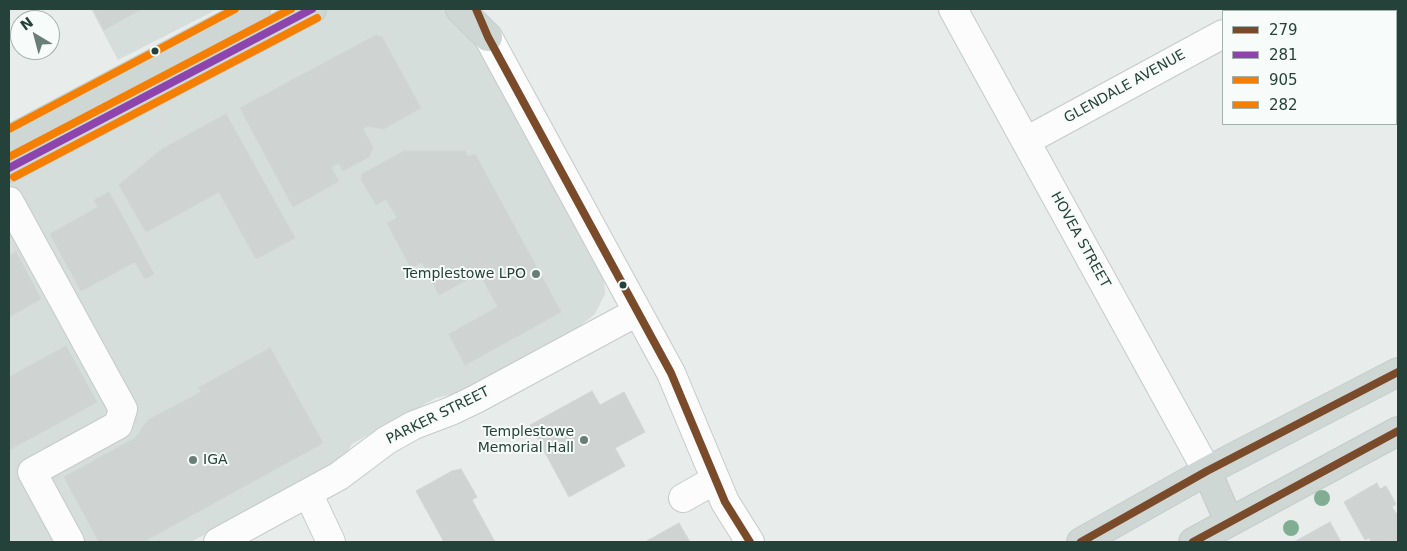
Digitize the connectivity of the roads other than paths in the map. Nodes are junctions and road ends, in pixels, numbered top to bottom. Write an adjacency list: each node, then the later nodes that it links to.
1 (312, 9): 5 (main road)
2 (460, 9): 7 (main road)
3 (476, 9): 7 (main road)
4 (953, 9): 9 (street, HOVEA STREET)
5 (245, 24): 8 (main road); 10 (main road)
6 (1222, 35): 9 (street, GLENDALE AVENUE)
7 (488, 37): 12 (street)
8 (9, 140)
9 (1026, 141): 15 (street, HOVEA STREET)
10 (9, 168)
11 (9, 201): 20 (street)
12 (637, 312): 16 (street); 17 (street, PARKER STREET)
13 (1398, 372): 15 (main road)
14 (1398, 431): 19 (main road)
15 (1207, 471): 19 (main road); 24 (main road)
16 (715, 480): 18 (street); 23 (street)
17 (308, 493): 21 (street, PARKER STREET); 22 (street)
18 (683, 498)
19 (1229, 522): 25 (main road)
20 (70, 542)
21 (218, 542)
22 (331, 542)
23 (750, 542)
24 (1081, 542)
25 (1193, 542)

